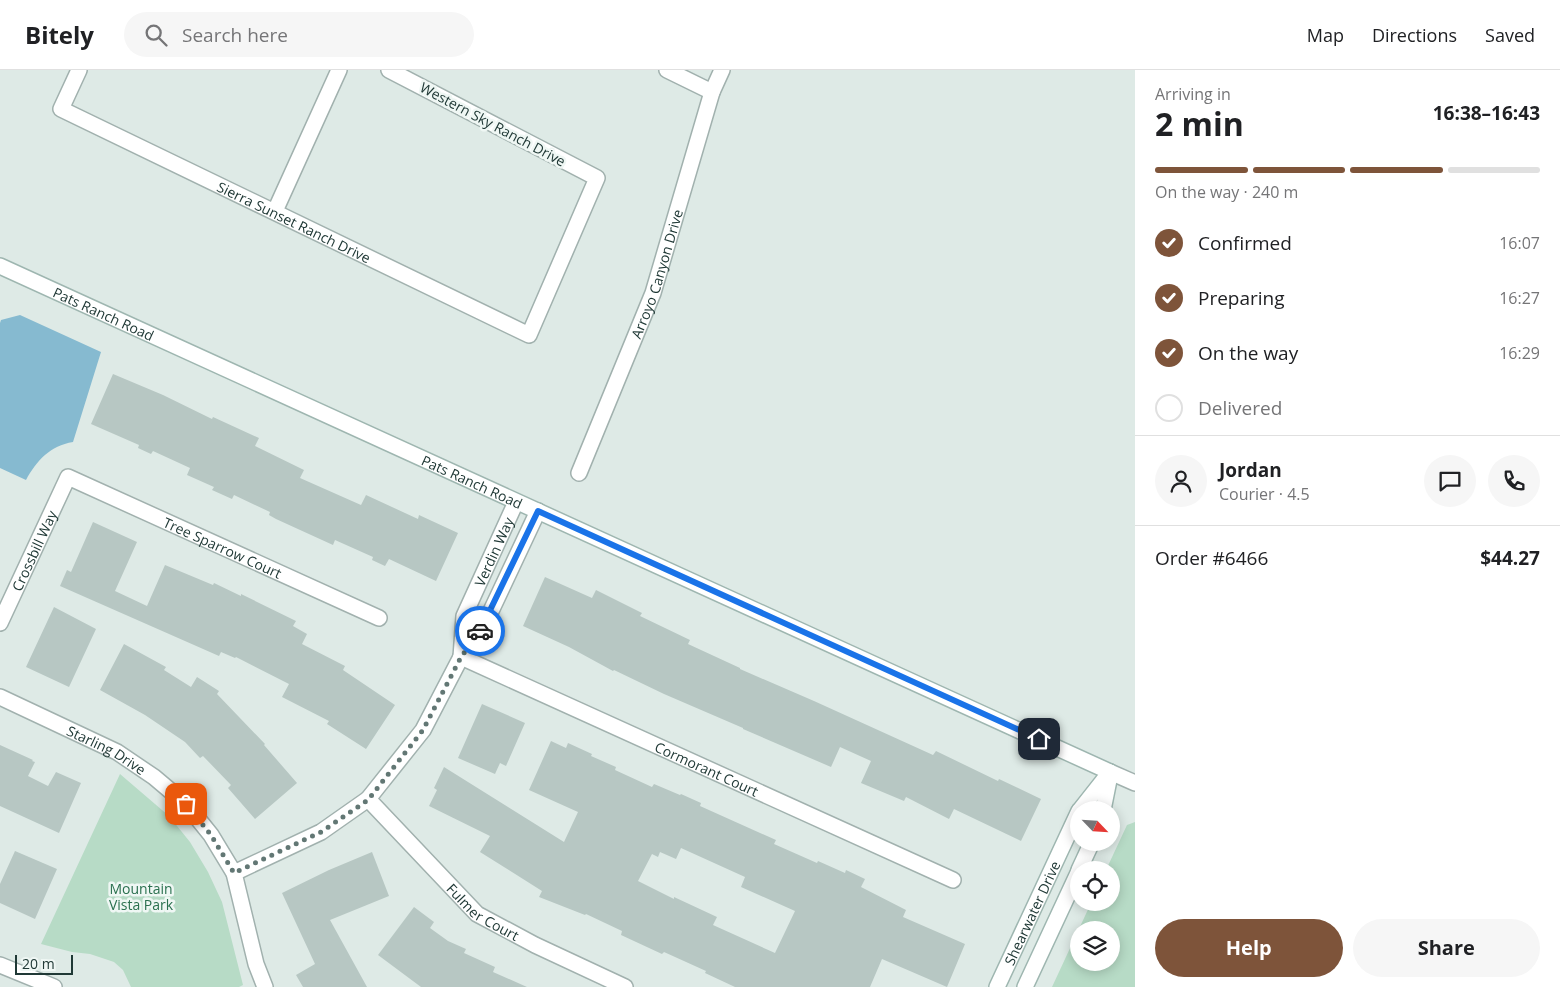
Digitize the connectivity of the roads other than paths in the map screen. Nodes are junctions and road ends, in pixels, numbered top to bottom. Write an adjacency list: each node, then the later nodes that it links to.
1 (79, 70): 7 (street, Sierra Sunset Ranch Drive)
2 (339, 70): 7 (street)
3 (389, 70): 9 (street, Western Sky Ranch Drive)
4 (667, 70): 6 (street)
5 (722, 70): 6 (street, Arroyo Canyon Drive)
6 (712, 92): 10 (street, Arroyo Canyon Drive)
7 (275, 211): 9 (street, Sierra Sunset Ranch Drive)
8 (0, 266): 12 (street, Pats Ranch Road)
9 (529, 335)
10 (579, 473)
11 (68, 477): 14 (street, Tree Sparrow Court); 15 (street, Crossbill Way)
12 (516, 502): 13 (street, Pats Ranch Road); 16 (street, Verdin Way)
13 (538, 511): 16 (street, Verdin Way); 18 (street, Pats Ranch Road)
14 (379, 618)
15 (0, 623)
16 (461, 657): 20 (street, Verdin Way); 25 (street, Cormorant Court)
17 (0, 697): 24 (street, Starling Drive)
18 (1110, 772): 19 (street, Pats Ranch Road); 21 (street, Shearwater Drive); 22 (street)
19 (1135, 783)
20 (368, 800): 24 (street, Verdin Way); 30 (street, Fulmer Court)
21 (1087, 801)
22 (1105, 801)
23 (1070, 830): 31 (street, Shearwater Drive)
24 (234, 873): 29 (street, Starling Drive)
25 (953, 880)
26 (1070, 889): 32 (street, Shearwater Drive)
27 (0, 965): 28 (street)
28 (54, 987)
29 (265, 987)
30 (625, 987)
31 (997, 987)
32 (1024, 987)

